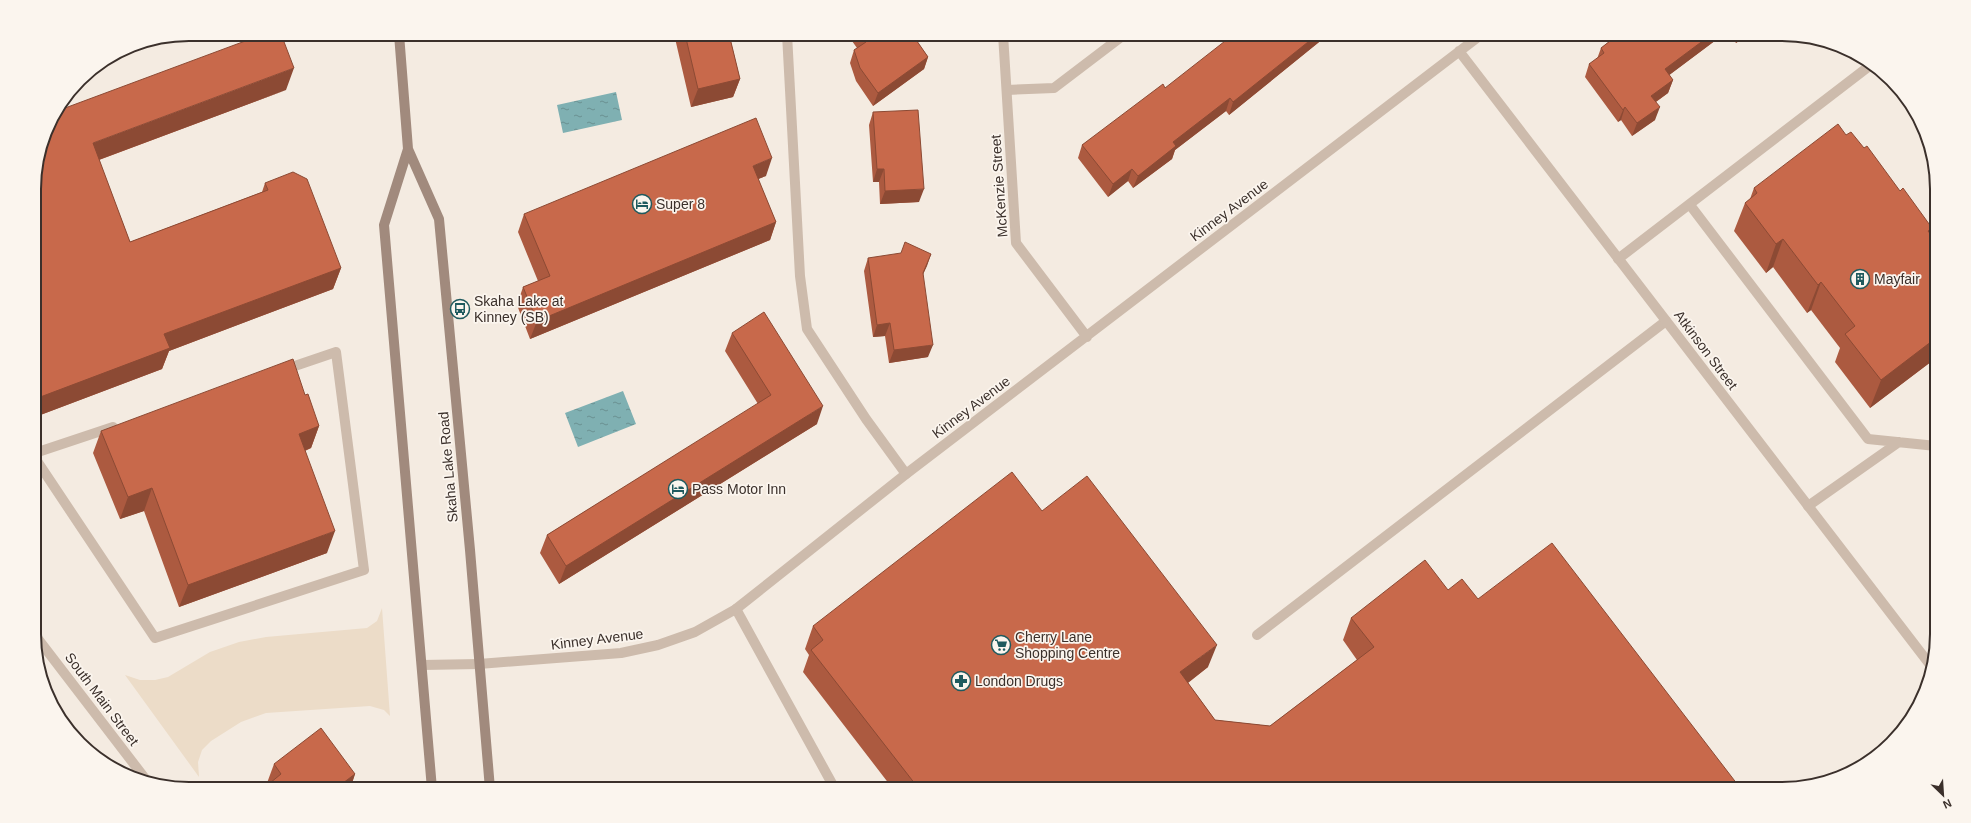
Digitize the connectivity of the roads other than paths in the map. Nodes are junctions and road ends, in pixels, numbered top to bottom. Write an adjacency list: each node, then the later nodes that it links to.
1 (400, 41): 9 (main road, Skaha Lake Road)
2 (787, 41): 20 (street)
3 (1004, 41): 8 (street, McKenzie Street)
4 (1116, 41): 8 (street)
5 (1473, 41): 6 (street, Kinney Avenue)
6 (1459, 51): 11 (street, Atkinson Street); 13 (street, Kinney Avenue)
7 (1867, 68): 10 (street)
8 (1007, 90): 13 (street, McKenzie Street)
9 (408, 149): 26 (main road, Skaha Lake Road); 27 (main road, Skaha Lake Road)
10 (1690, 205): 11 (street); 16 (street)
11 (1618, 259): 12 (street, Atkinson Street)
12 (1666, 321): 21 (street, Atkinson Street); 23 (street)
13 (1086, 337): 20 (street, Kinney Avenue)
14 (276, 372): 19 (street)
15 (125, 423): 18 (street)
16 (1899, 442): 17 (street); 21 (street)
17 (1930, 445)
18 (41, 451)
19 (41, 467)
20 (906, 474): 22 (street, Kinney Avenue)
21 (1808, 506): 25 (street, Atkinson Street)
22 (736, 609): 26 (street, Kinney Avenue); 31 (street)
23 (1257, 635)
24 (41, 643): 28 (street, South Main Street)
25 (1927, 661)
26 (479, 664): 27 (street, Kinney Avenue); 30 (main road, Skaha Lake Road)
27 (422, 665): 29 (main road, Skaha Lake Road)
28 (142, 774)
29 (431, 782)
30 (489, 782)
31 (831, 782)

